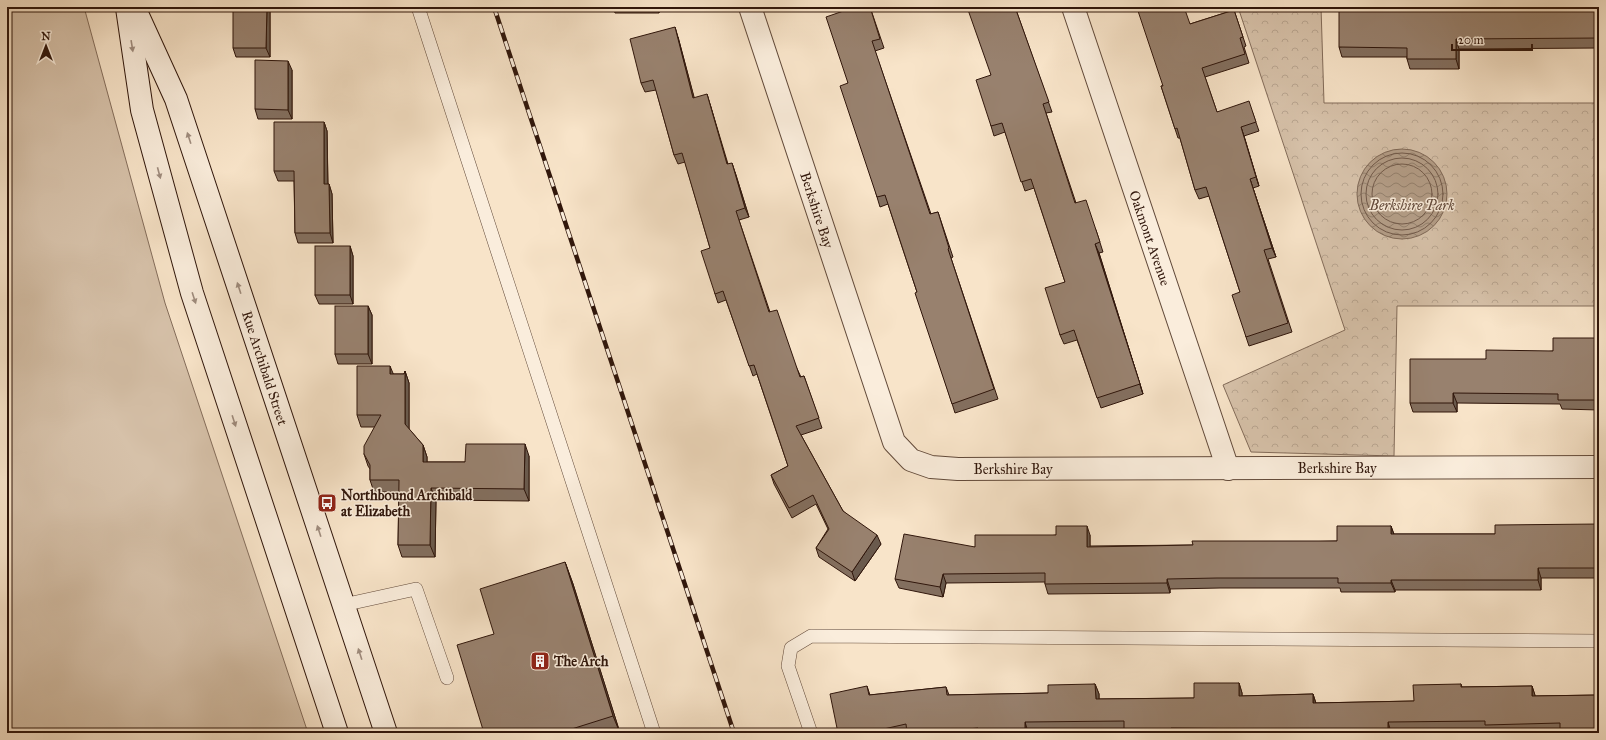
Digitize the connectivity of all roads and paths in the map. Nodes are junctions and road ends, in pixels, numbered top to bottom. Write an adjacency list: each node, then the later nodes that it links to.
1 (127, 7): 12 (street, one-way to 12)
2 (134, 7): 8 (street, Rue Archibald Street, one-way to 2)
3 (418, 7): 15 (lane)
4 (750, 7): 7 (street, Berkshire Bay)
5 (1073, 7): 7 (street, Oakmont Avenue)
6 (1599, 468): 7 (street, Berkshire Bay)
7 (1228, 469)
8 (343, 604): 10 (lane); 11 (street, Rue Archibald Street, one-way to 8)
9 (1599, 641): 16 (lane)
10 (447, 678)
11 (372, 691): 13 (street, Rue Archibald Street); 14 (street)
12 (337, 733)
13 (386, 733)
14 (399, 733)
15 (654, 733)
16 (811, 733)

